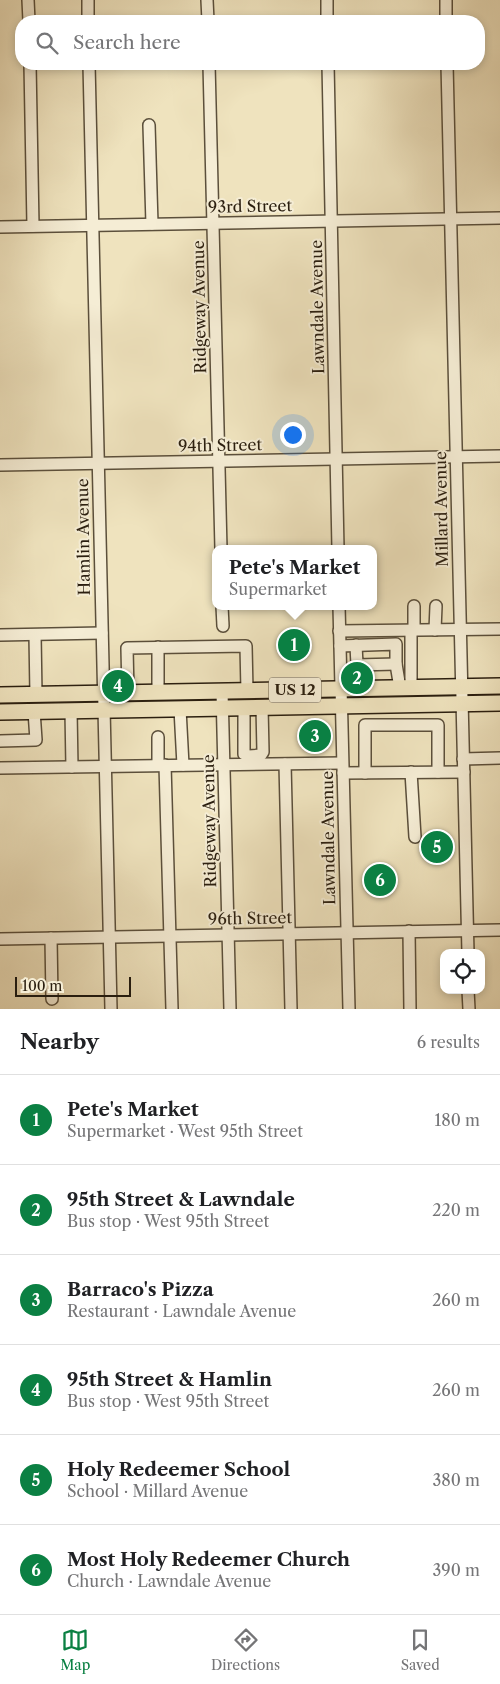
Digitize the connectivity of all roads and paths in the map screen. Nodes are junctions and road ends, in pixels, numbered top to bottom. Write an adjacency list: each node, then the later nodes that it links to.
1 (28, 0): 6 (street)
2 (88, 0): 7 (street)
3 (208, 0): 8 (street)
4 (327, 0): 9 (street)
5 (446, 0): 10 (street)
6 (29, 15)
7 (88, 15)
8 (208, 15)
9 (327, 15)
10 (446, 15)
11 (30, 70): 23 (street)
12 (89, 70): 22 (street, Hamlin Avenue)
13 (209, 70): 20 (street, Ridgeway Avenue)
14 (328, 70): 19 (street, Lawndale Avenue)
15 (447, 70): 18 (street, Millard Avenue)
16 (149, 125): 21 (street)
17 (500, 218): 18 (street, 93rd Street)
18 (451, 219): 19 (street, 93rd Street); 26 (street, Millard Avenue)
19 (331, 221): 20 (street, 93rd Street); 27 (street, Lawndale Avenue)
20 (213, 223): 21 (street, 93rd Street); 28 (street, Ridgeway Avenue)
21 (152, 224): 22 (street, 93rd Street)
22 (93, 225): 23 (street, 93rd Street); 29 (street, Hamlin Avenue)
23 (33, 226): 24 (street, 93rd Street)
24 (0, 227)
25 (500, 456): 26 (street, 94th Street)
26 (456, 457): 27 (street, 94th Street); 38 (street, Millard Avenue)
27 (336, 459): 28 (street, 94th Street); 32 (street, Lawndale Avenue)
28 (219, 461): 29 (street, 94th Street); 31 (street, Ridgeway Avenue)
29 (98, 463): 30 (street, 94th Street); 44 (street, Hamlin Avenue)
30 (0, 465)
31 (221, 545)
32 (338, 545)
33 (414, 606): 41 (street)
34 (436, 606): 42 (street)
35 (222, 610): 37 (street)
36 (339, 610): 43 (street, Lawndale Avenue)
37 (223, 626)
38 (460, 629): 39 (street); 42 (street); 53 (street, Millard Avenue)
39 (500, 629)
40 (396, 630): 41 (street); 43 (street); 47 (street)
41 (413, 630): 42 (street); 54 (street)
42 (436, 630)
43 (339, 631): 49 (street, Lawndale Avenue)
44 (102, 633): 46 (street); 60 (street, Hamlin Avenue)
45 (0, 635): 46 (street)
46 (35, 635): 61 (street)
47 (396, 644): 48 (street); 51 (street)
48 (356, 645): 49 (street); 51 (street)
49 (340, 646): 55 (street, Lawndale Avenue)
50 (158, 647): 57 (street); 58 (street); 59 (street)
51 (396, 664): 54 (street)
52 (500, 686): 53 (main road, US 12)
53 (462, 687): 54 (main road, US 12); 64 (street, Millard Avenue)
54 (406, 688): 55 (main road, US 12)
55 (340, 689): 57 (main road, US 12); 65 (street, Lawndale Avenue)
56 (222, 691): 57 (main road, US 12); 59 (main road, US 12); 67 (street, Ridgeway Avenue)
57 (247, 691)
58 (128, 693): 59 (main road, US 12); 60 (main road, US 12)
59 (158, 693)
60 (103, 694): 61 (main road, US 12); 70 (street, Hamlin Avenue)
61 (36, 695): 62 (main road, US 12)
62 (0, 696)
63 (500, 703): 64 (main road, US 12)
64 (462, 704): 65 (main road, US 12); 77 (street, Millard Avenue)
65 (341, 706): 66 (main road, US 12); 85 (street, Lawndale Avenue)
66 (262, 707): 68 (main road, US 12); 68 (street)
67 (223, 708): 68 (main road, US 12); 69 (main road, US 12); 78 (street, Ridgeway Avenue)
68 (244, 708)
69 (180, 709): 70 (main road, US 12); 81 (street)
70 (104, 710): 71 (main road, US 12); 82 (street, Hamlin Avenue)
71 (71, 711): 73 (main road, US 12); 83 (street)
72 (0, 712): 73 (main road, US 12)
73 (34, 712): 75 (street)
74 (158, 737): 80 (street)
75 (0, 741)
76 (500, 758): 77 (street)
77 (463, 759): 88 (street, Millard Avenue)
78 (224, 764): 79 (street); 81 (street); 96 (street, Ridgeway Avenue)
79 (285, 764): 85 (street); 95 (street)
80 (162, 765): 81 (street); 82 (street); 97 (street)
81 (183, 765)
82 (105, 766): 83 (street); 98 (street, Hamlin Avenue)
83 (72, 767): 84 (street)
84 (0, 768)
85 (343, 768): 89 (street); 94 (street, Lawndale Avenue)
86 (411, 772): 87 (street); 89 (street); 90 (street)
87 (438, 772): 88 (street); 89 (street)
88 (464, 772): 91 (street, Millard Avenue)
89 (365, 773)
90 (415, 837)
91 (467, 930): 92 (street, 96th Street); 93 (street, 96th Street); 101 (street, Millard Avenue)
92 (500, 930)
93 (408, 931): 94 (street, 96th Street); 109 (street)
94 (347, 932): 95 (street, 96th Street); 108 (street, Lawndale Avenue)
95 (289, 934): 96 (street, 96th Street); 107 (street)
96 (228, 935): 97 (street, 96th Street); 106 (street, Ridgeway Avenue)
97 (170, 936): 98 (street, 96th Street); 105 (street)
98 (109, 937): 99 (street, 96th Street); 104 (street, Hamlin Avenue)
99 (51, 938): 100 (street, 96th Street); 103 (street)
100 (0, 939)
101 (468, 949)
102 (468, 994): 110 (street)
103 (52, 999)
104 (111, 1009)
105 (172, 1009)
106 (230, 1009)
107 (291, 1009)
108 (349, 1009)
109 (410, 1009)
110 (469, 1009)

